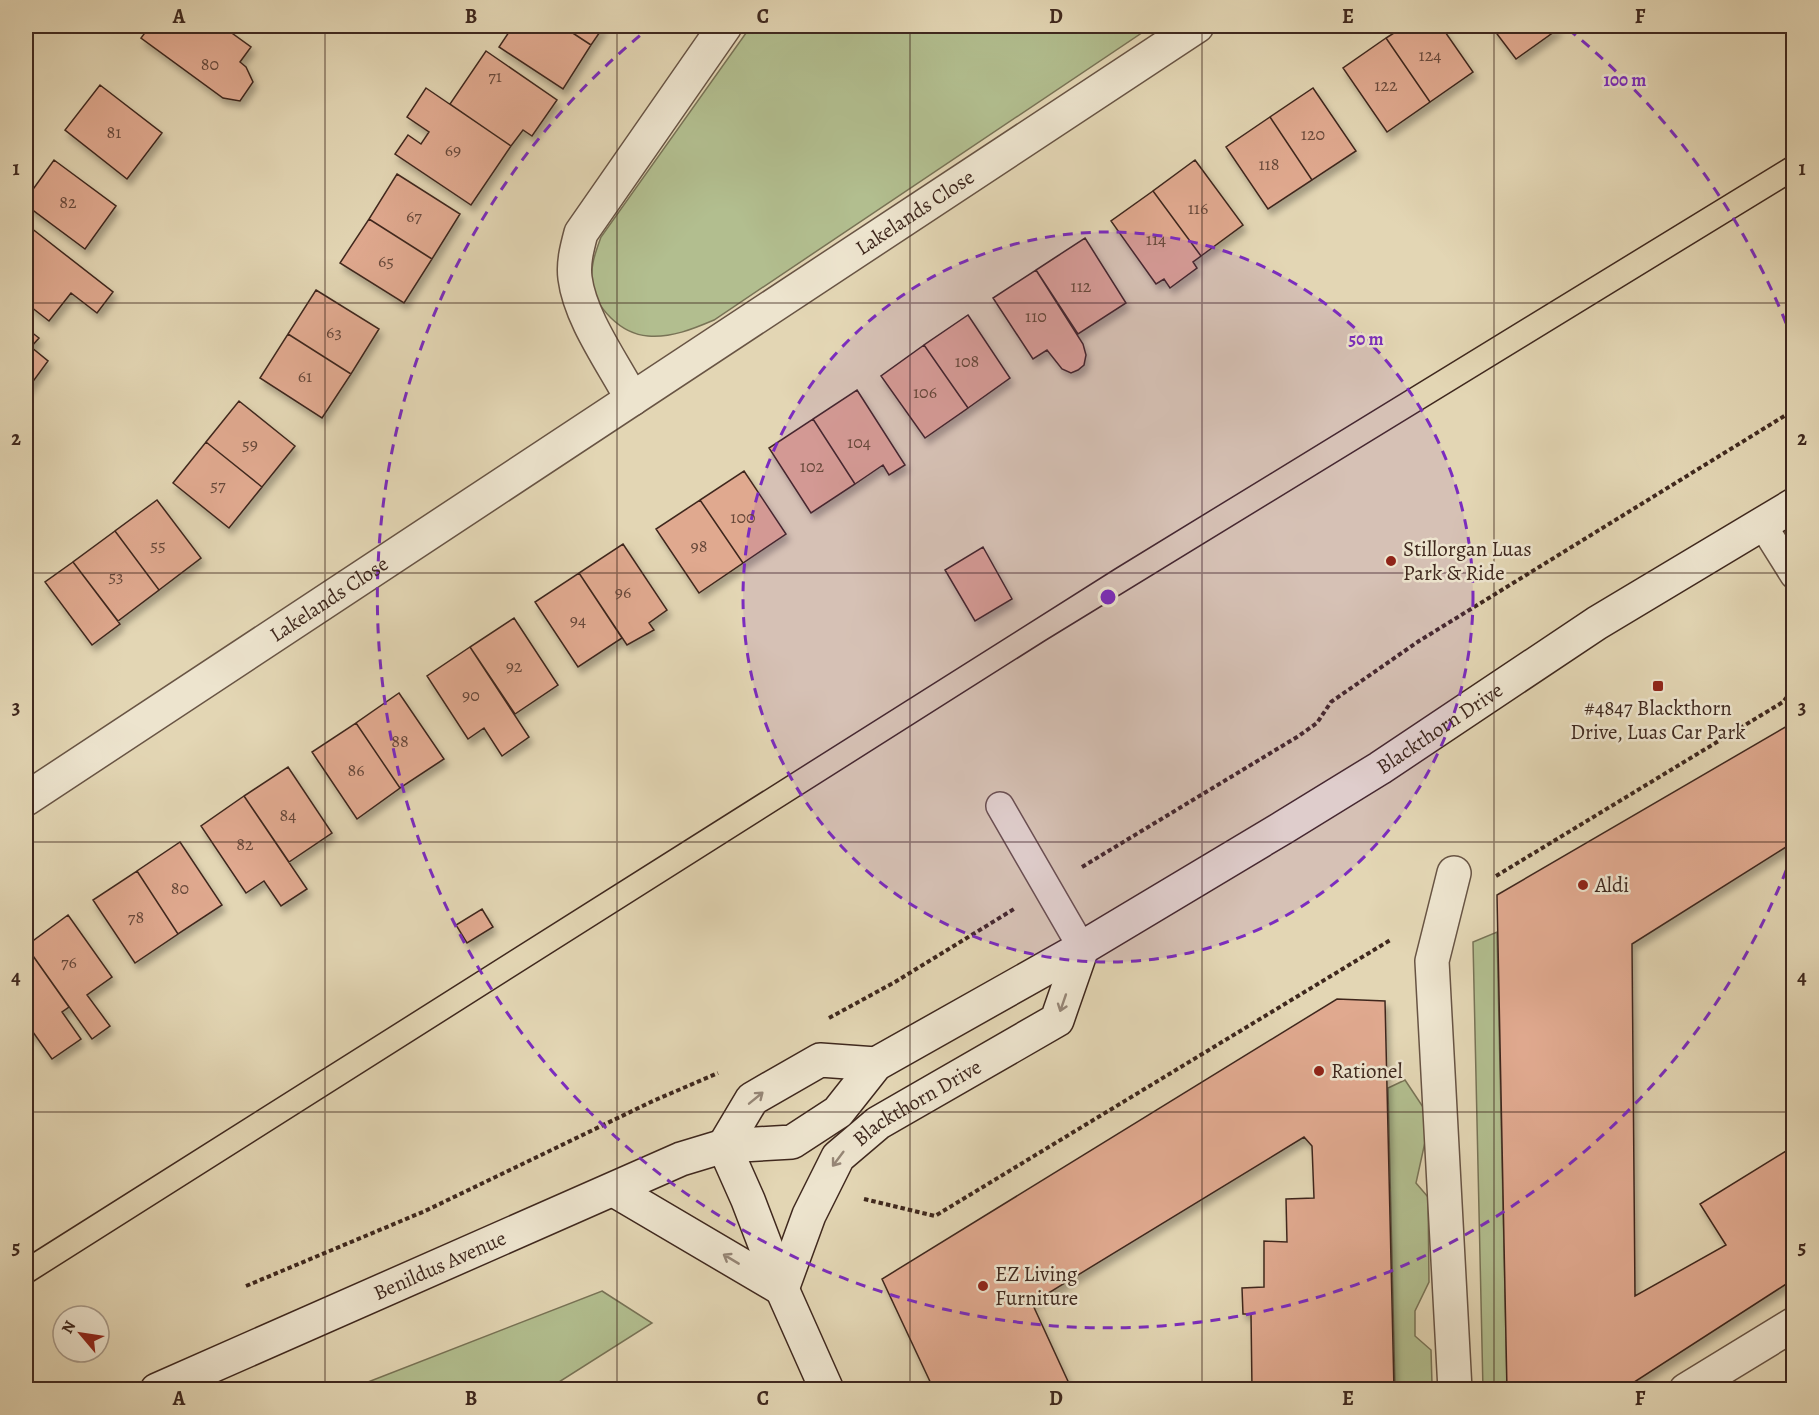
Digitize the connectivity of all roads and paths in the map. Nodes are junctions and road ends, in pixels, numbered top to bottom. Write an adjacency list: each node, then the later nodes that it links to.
1 (725, 26): 3 (street)
2 (1197, 26): 3 (street, Lakelands Close)
3 (633, 399): 8 (street, Lakelands Close)
4 (1794, 505): 5 (street, Blackthorn Drive)
5 (1762, 524): 6 (lane); 12 (street, Blackthorn Drive)
6 (1794, 575)
7 (1794, 688): 11 (path)
8 (26, 799)
9 (1000, 806): 12 (lane)
10 (1454, 873): 11 (street)
11 (1446, 906): 16 (path); 21 (street)
12 (1082, 948): 13 (street, Blackthorn Drive); 17 (street, Blackthorn Drive, one-way to 17)
13 (876, 1064): 14 (street, Blackthorn Drive); 14 (street, one-way to 13)
14 (724, 1146): 15 (street, Benildus Avenue); 17 (street)
15 (614, 1190): 17 (street, one-way to 15); 19 (street, Benildus Avenue)
16 (858, 1197)
17 (782, 1289): 20 (street)
18 (1794, 1324): 22 (street)
19 (157, 1389)
20 (827, 1389)
21 (1455, 1389)
22 (1686, 1389)

